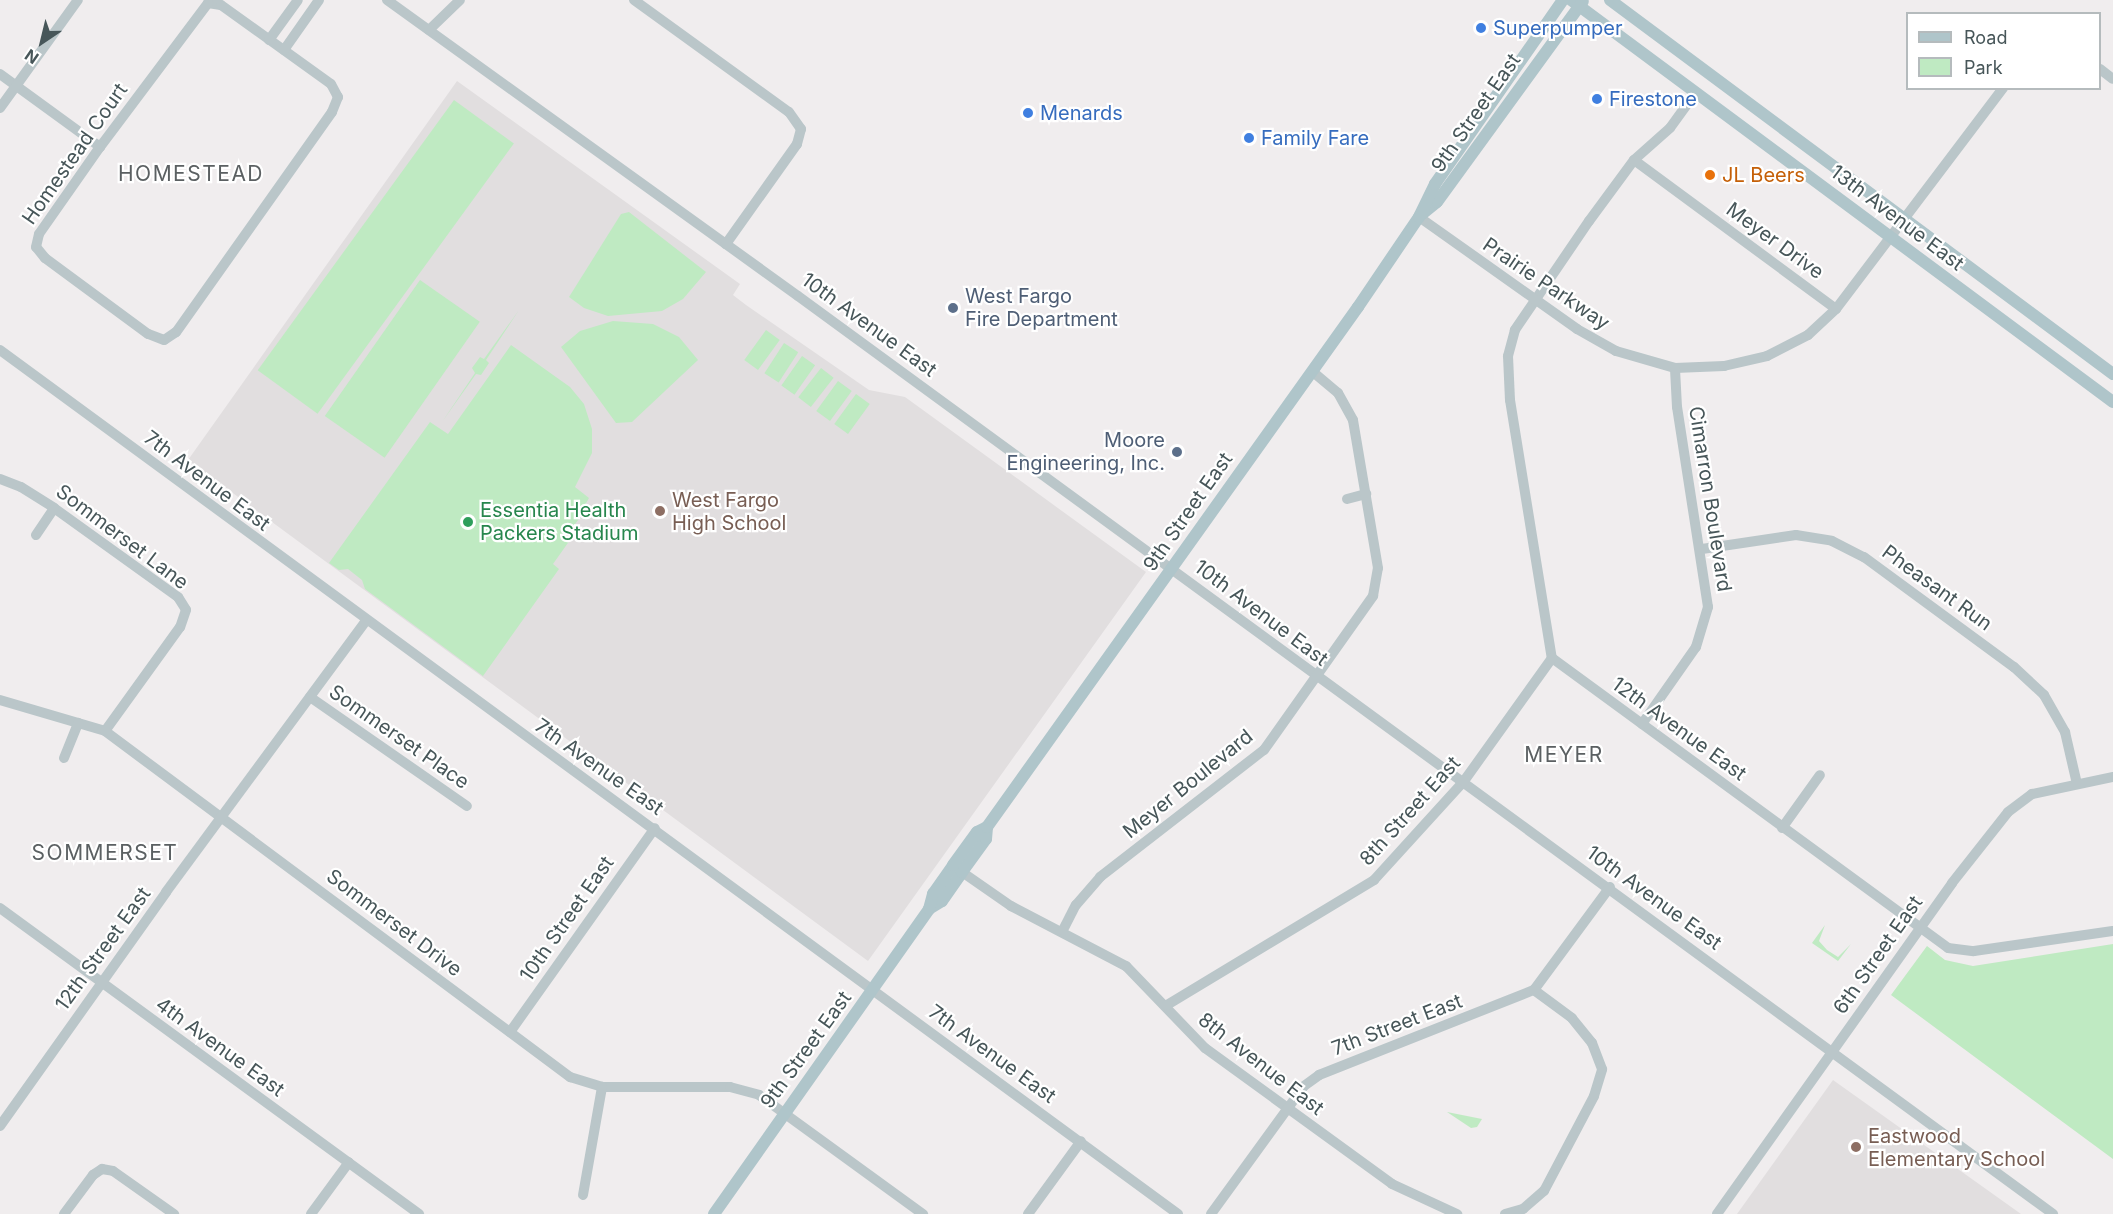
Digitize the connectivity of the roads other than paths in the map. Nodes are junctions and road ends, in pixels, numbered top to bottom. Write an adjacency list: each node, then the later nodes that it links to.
1 (78, 0): 16 (street)
2 (298, 0): 11 (street)
3 (319, 0): 12 (street)
4 (387, 0): 10 (street, 10th Avenue East)
5 (460, 0): 10 (street)
6 (634, 0): 25 (street)
7 (1563, 0): 22 (main road, 9th Street East)
8 (1610, 0): 23 (main road, 13th Avenue East)
9 (1578, 2): 18 (main road, 13th Avenue East); 22 (main road, 9th Street East)
10 (429, 30): 25 (street, 10th Avenue East)
11 (269, 39): 12 (street, Homestead Court); 20 (street, Homestead Court)
12 (284, 50): 20 (street, Homestead Court)
13 (2101, 70): 15 (street)
14 (0, 74): 16 (street)
15 (2113, 79)
16 (16, 86): 19 (street); 20 (street)
17 (2001, 90): 23 (street, Prairie Parkway)
18 (1696, 92): 21 (street); 24 (main road, 13th Avenue East)
19 (0, 108)
20 (100, 147)
21 (1634, 160): 26 (street); 27 (street, Meyer Drive)
22 (1419, 217): 26 (street, Prairie Parkway); 30 (main road, 9th Street East)
23 (1904, 219): 24 (street, Prairie Parkway); 31 (main road, 13th Avenue East)
24 (1891, 237): 27 (street, Prairie Parkway); 32 (main road, 13th Avenue East)
25 (726, 244): 39 (street, 10th Avenue East)
26 (1534, 299): 29 (street, Prairie Parkway); 41 (street)
27 (1836, 309): 29 (street, Prairie Parkway)
28 (0, 350): 40 (street, 7th Avenue East)
29 (1675, 368): 38 (street, Cimarron Boulevard)
30 (1312, 371): 34 (street, Meyer Boulevard); 39 (main road, 9th Street East)
31 (2113, 374)
32 (2113, 402)
33 (0, 479): 36 (street, Sommerset Lane)
34 (1366, 495): 35 (street); 42 (street, Meyer Boulevard)
35 (1347, 499)
36 (54, 508): 37 (street); 47 (street, Sommerset Lane)
37 (36, 535)
38 (1702, 549): 46 (street, Cimarron Boulevard); 52 (street, Pheasant Run)
39 (1171, 569): 42 (street, 10th Avenue East); 55 (main road, 9th Street East)
40 (366, 621): 43 (street, 12th Street East); 56 (street, 7th Avenue East)
41 (1552, 658): 46 (street, 12th Avenue East); 51 (street, 8th Street East)
42 (1318, 677): 51 (street, 10th Avenue East); 63 (street, Meyer Boulevard)
43 (310, 697): 53 (street, Sommerset Place); 54 (street, 12th Street East)
44 (0, 700): 45 (street, Sommerset Drive)
45 (78, 723): 47 (street, Sommerset Drive); 48 (street)
46 (1642, 724): 57 (street, 12th Avenue East)
47 (105, 731): 54 (street, Sommerset Drive)
48 (64, 758)
49 (1820, 775): 57 (street)
50 (2113, 777): 52 (street, 6th Street East)
51 (1464, 781): 59 (street, 10th Avenue East); 68 (street, 8th Street East)
52 (2077, 784): 62 (street, 6th Street East)
53 (467, 806)
54 (221, 818): 65 (street, 12th Street East); 69 (street, Sommerset Drive)
55 (987, 827): 58 (main road, 9th Street East); 61 (main road, 9th Street East)
56 (655, 828): 66 (street, 7th Avenue East); 69 (street, 10th Street East)
57 (1782, 828): 62 (street, 12th Avenue East)
58 (962, 872): 61 (main road, 9th Street East); 63 (street, 8th Avenue East)
59 (1610, 887): 67 (street); 70 (street, 10th Avenue East)
60 (0, 908): 65 (street, 4th Avenue East)
61 (929, 909): 66 (main road, 9th Street East)
62 (1919, 928): 64 (street, 12th Avenue East); 70 (street, 6th Street East)
63 (1062, 930): 68 (street, 8th Avenue East)
64 (2113, 931)
65 (101, 982): 74 (street, 12th Street East); 76 (street, 4th Avenue East)
66 (874, 990): 73 (main road, 9th Street East); 75 (street, 7th Avenue East)
67 (1534, 990): 72 (street, 7th Street East); 88 (street)
68 (1167, 1005): 72 (street, 8th Avenue East)
69 (510, 1032): 71 (street, Sommerset Drive)
70 (1832, 1051): 89 (street, 6th Street East); 90 (street, 10th Avenue East)
71 (602, 1087): 73 (street, Sommerset Drive); 77 (street)
72 (1286, 1108): 86 (street, 7th Street East); 87 (street, 8th Avenue East)
73 (785, 1113): 82 (main road, 9th Street East); 83 (street, Sommerset Drive)
74 (0, 1126)
75 (1081, 1141): 84 (street); 85 (street, 7th Avenue East)
76 (349, 1162): 80 (street); 81 (street, 4th Avenue East)
77 (583, 1195)
78 (64, 1214): 79 (street)
79 (174, 1214)
80 (311, 1214)
81 (420, 1214)
82 (714, 1214)
83 (923, 1214)
84 (1028, 1214)
85 (1178, 1214)
86 (1211, 1214)
87 (1457, 1214)
88 (1506, 1214)
89 (1717, 1214)
90 (2053, 1214)

